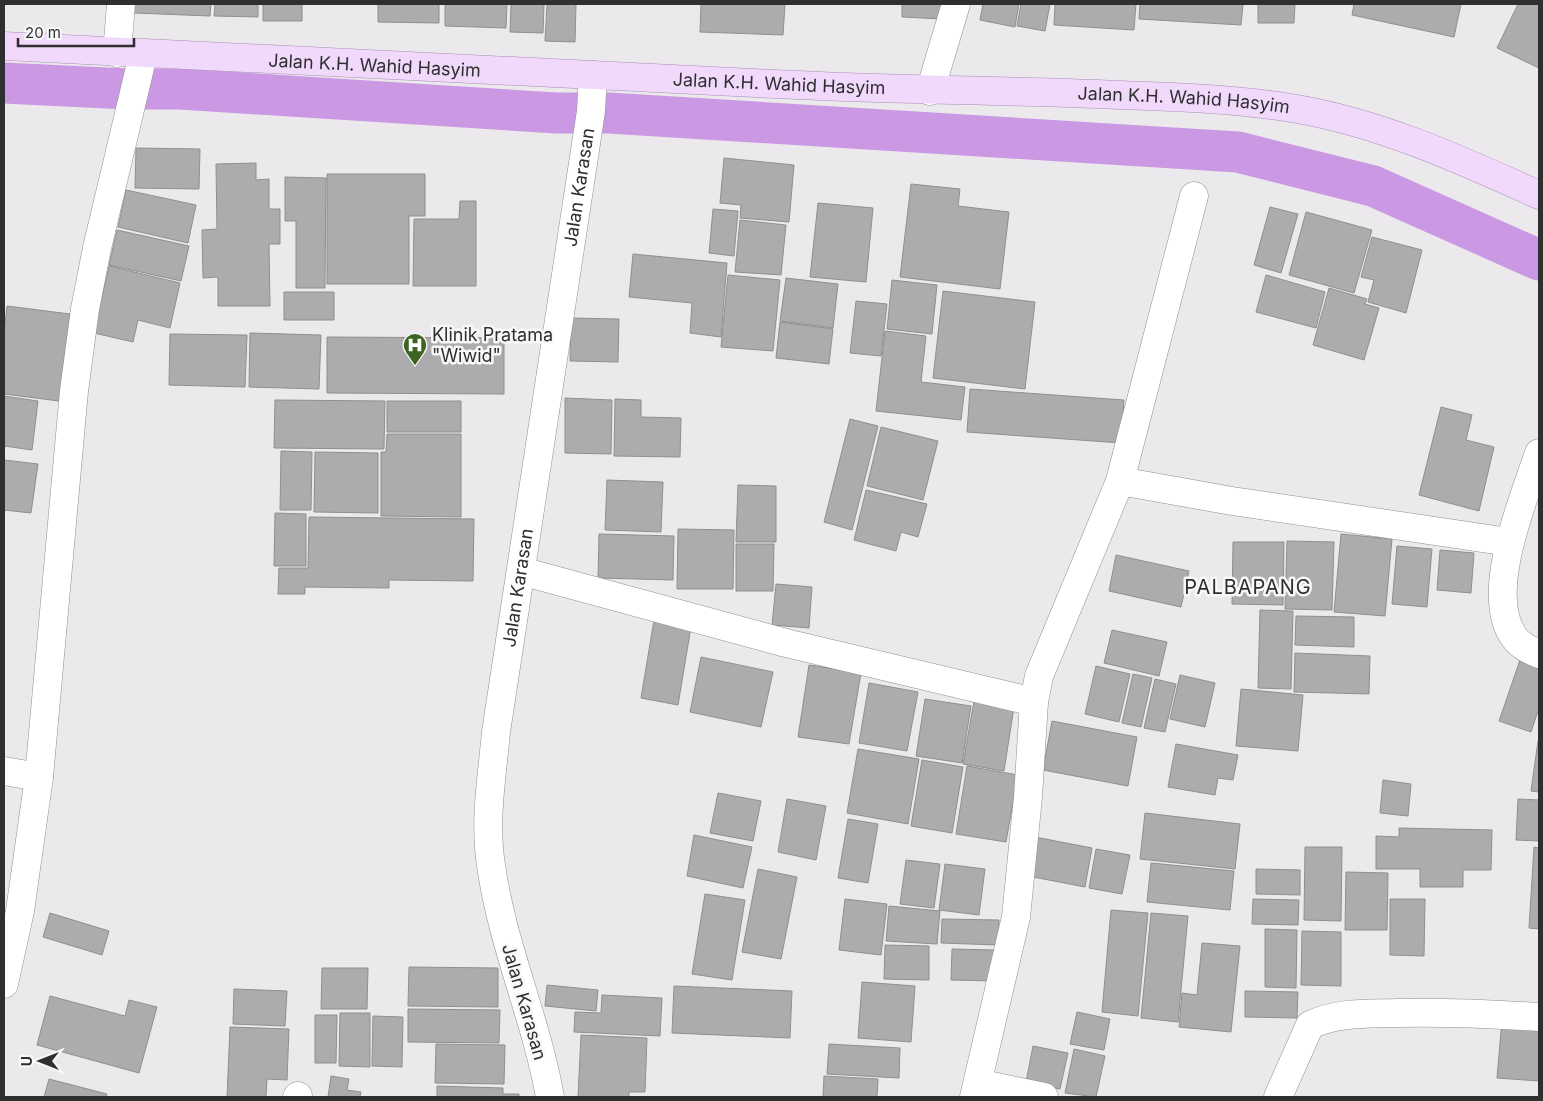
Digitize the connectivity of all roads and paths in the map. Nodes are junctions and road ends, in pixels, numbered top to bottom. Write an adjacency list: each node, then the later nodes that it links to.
1 (121, 4): 4 (street)
2 (956, 4): 6 (street)
3 (4, 46): 4 (main road, Jalan K.H. Wahid Hasyim)
4 (130, 54): 5 (main road, Jalan K.H. Wahid Hasyim); 16 (street)
5 (593, 75): 6 (main road, Jalan K.H. Wahid Hasyim); 12 (street, Jalan Karasan)
6 (930, 91): 7 (main road, Jalan K.H. Wahid Hasyim)
7 (1539, 195)
8 (1194, 196): 10 (street)
9 (1539, 453): 11 (street)
10 (1120, 481): 11 (street); 14 (street)
11 (1509, 542): 13 (street)
12 (521, 571): 14 (street); 20 (street, Jalan Karasan)
13 (1539, 654)
14 (1034, 702): 19 (street)
15 (4, 771): 16 (street)
16 (40, 777): 17 (street)
17 (4, 984)
18 (1539, 1017): 22 (street)
19 (976, 1090): 21 (street)
20 (550, 1097)
21 (1044, 1097)
22 (1278, 1097)

